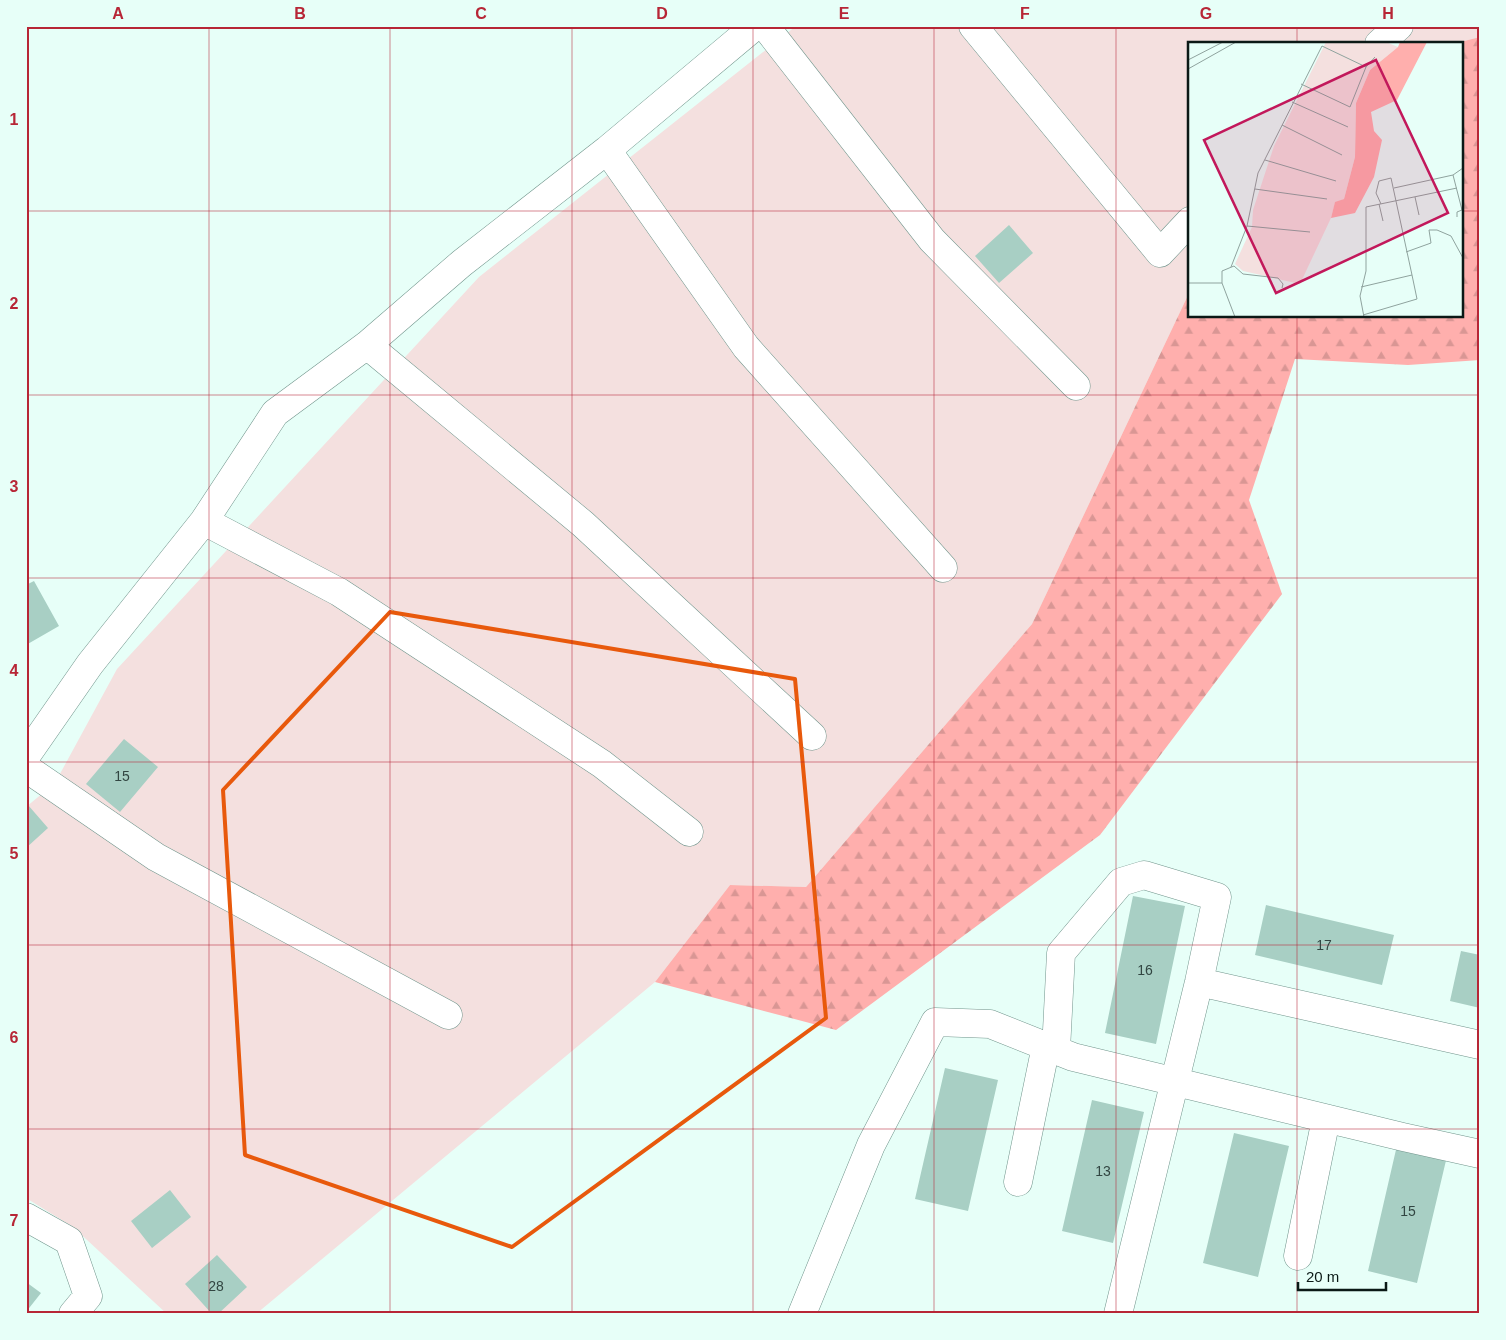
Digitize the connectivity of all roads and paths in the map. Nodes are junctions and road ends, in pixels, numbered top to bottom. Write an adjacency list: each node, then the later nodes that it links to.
1 (755, 26): 6 (street)
2 (764, 26): 9 (street)
3 (973, 26): 7 (street)
4 (1399, 26): 5 (street)
5 (1381, 42)
6 (607, 150): 8 (street); 11 (street)
7 (1188, 223)
8 (367, 344): 10 (street); 12 (street)
9 (1076, 386)
10 (204, 521): 13 (street); 15 (street)
11 (944, 568)
12 (812, 736)
13 (26, 756)
14 (26, 768): 17 (street)
15 (688, 832)
16 (1200, 982): 18 (street); 19 (street); 20 (street)
17 (448, 1015)
18 (1480, 1045)
19 (1051, 1048): 20 (street); 23 (street); 27 (street)
20 (1176, 1082): 21 (street); 28 (street)
21 (1326, 1119): 22 (street); 25 (street)
22 (1480, 1154)
23 (1018, 1182)
24 (26, 1217): 26 (street)
25 (1298, 1256)
26 (73, 1314)
27 (802, 1314)
28 (1118, 1314)

